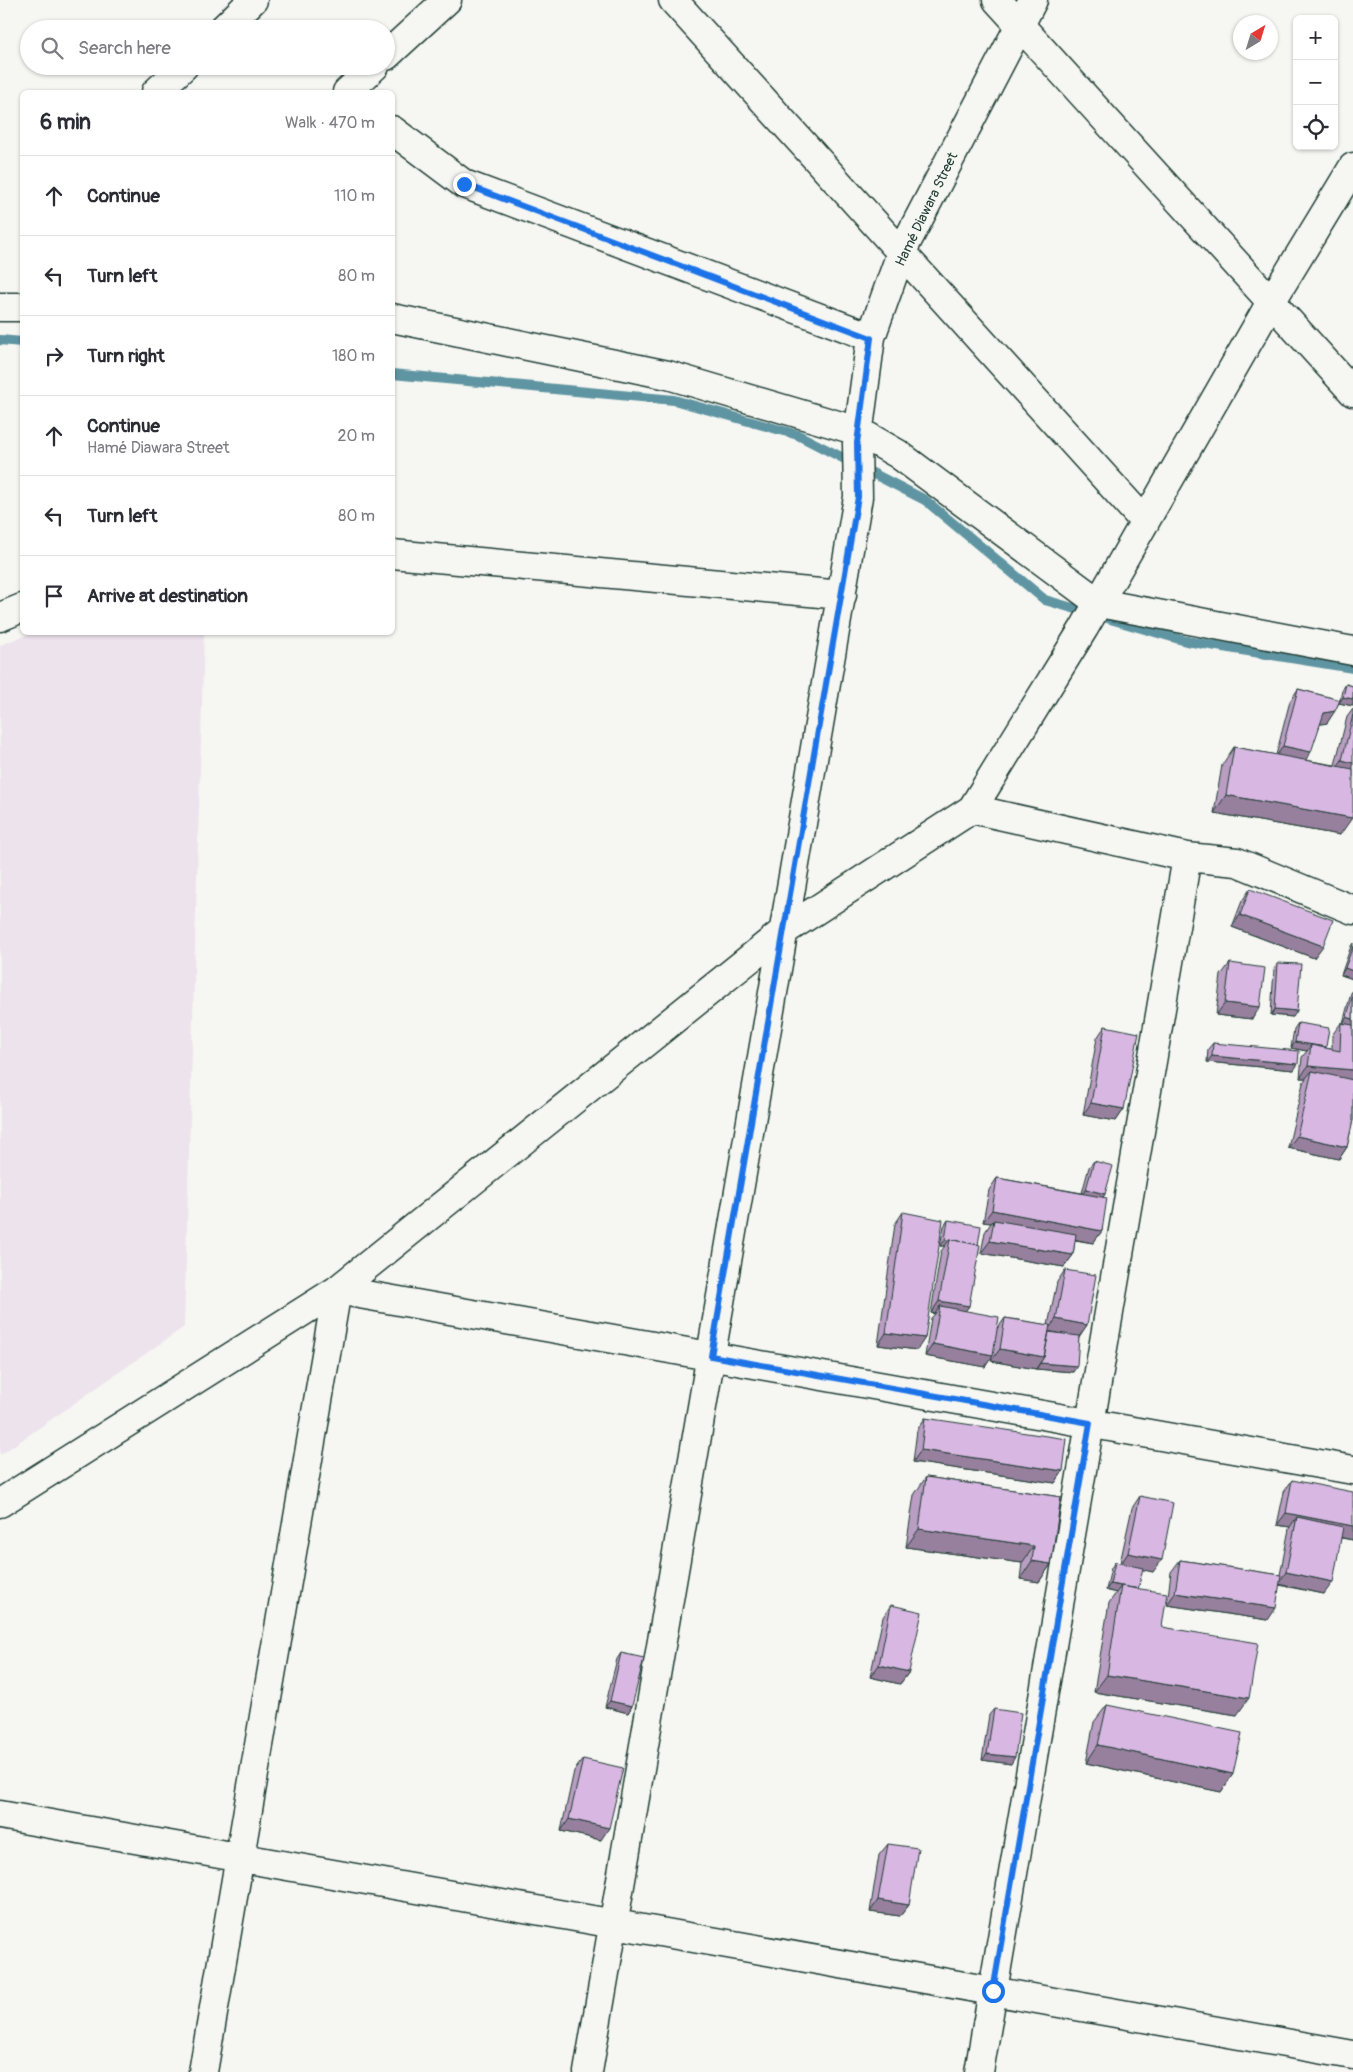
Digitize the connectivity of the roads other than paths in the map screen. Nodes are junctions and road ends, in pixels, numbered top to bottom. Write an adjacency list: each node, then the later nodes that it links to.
1 (252, 0): 6 (street)
2 (447, 0): 8 (street)
3 (673, 0): 15 (street)
4 (997, 0): 7 (street)
5 (1034, 0): 7 (street, Hamé Diawara Street)
6 (232, 20)
7 (1020, 25): 15 (street, Hamé Diawara Street); 16 (street)
8 (395, 48)
9 (174, 75): 11 (street)
10 (365, 75): 12 (street)
11 (158, 90)
12 (349, 90)
13 (395, 132): 20 (street)
14 (1353, 167): 16 (street)
15 (901, 253): 20 (street, Hamé Diawara Street); 23 (street)
16 (1271, 302): 21 (street); 23 (street)
17 (20, 307): 18 (street)
18 (0, 308)
19 (395, 319): 22 (street)
20 (871, 338): 22 (street, Hamé Diawara Street)
21 (1353, 392)
22 (858, 437): 25 (street, Hamé Diawara Street); 26 (street)
23 (1145, 522): 26 (street)
24 (395, 554): 25 (street)
25 (842, 595): 33 (street, Hamé Diawara Street)
26 (1099, 602): 29 (street); 30 (street)
27 (20, 609): 28 (street)
28 (0, 616)
29 (1353, 651)
30 (972, 809): 31 (street); 33 (street)
31 (1187, 857): 32 (street); 36 (street)
32 (1353, 910)
33 (784, 930): 34 (street); 35 (street, Hamé Diawara Street)
34 (337, 1290): 35 (street); 38 (street); 40 (street)
35 (711, 1356): 36 (street); 41 (street, Hamé Diawara Street)
36 (1090, 1423): 37 (street); 42 (street)
37 (1353, 1470)
38 (0, 1503)
39 (0, 1815): 40 (street)
40 (240, 1858): 41 (street); 44 (street)
41 (614, 1924): 42 (street); 45 (street, Hamé Diawara Street)
42 (993, 1991): 43 (street); 46 (street)
43 (1353, 2055)
44 (203, 2072)
45 (588, 2072)
46 (979, 2072)

